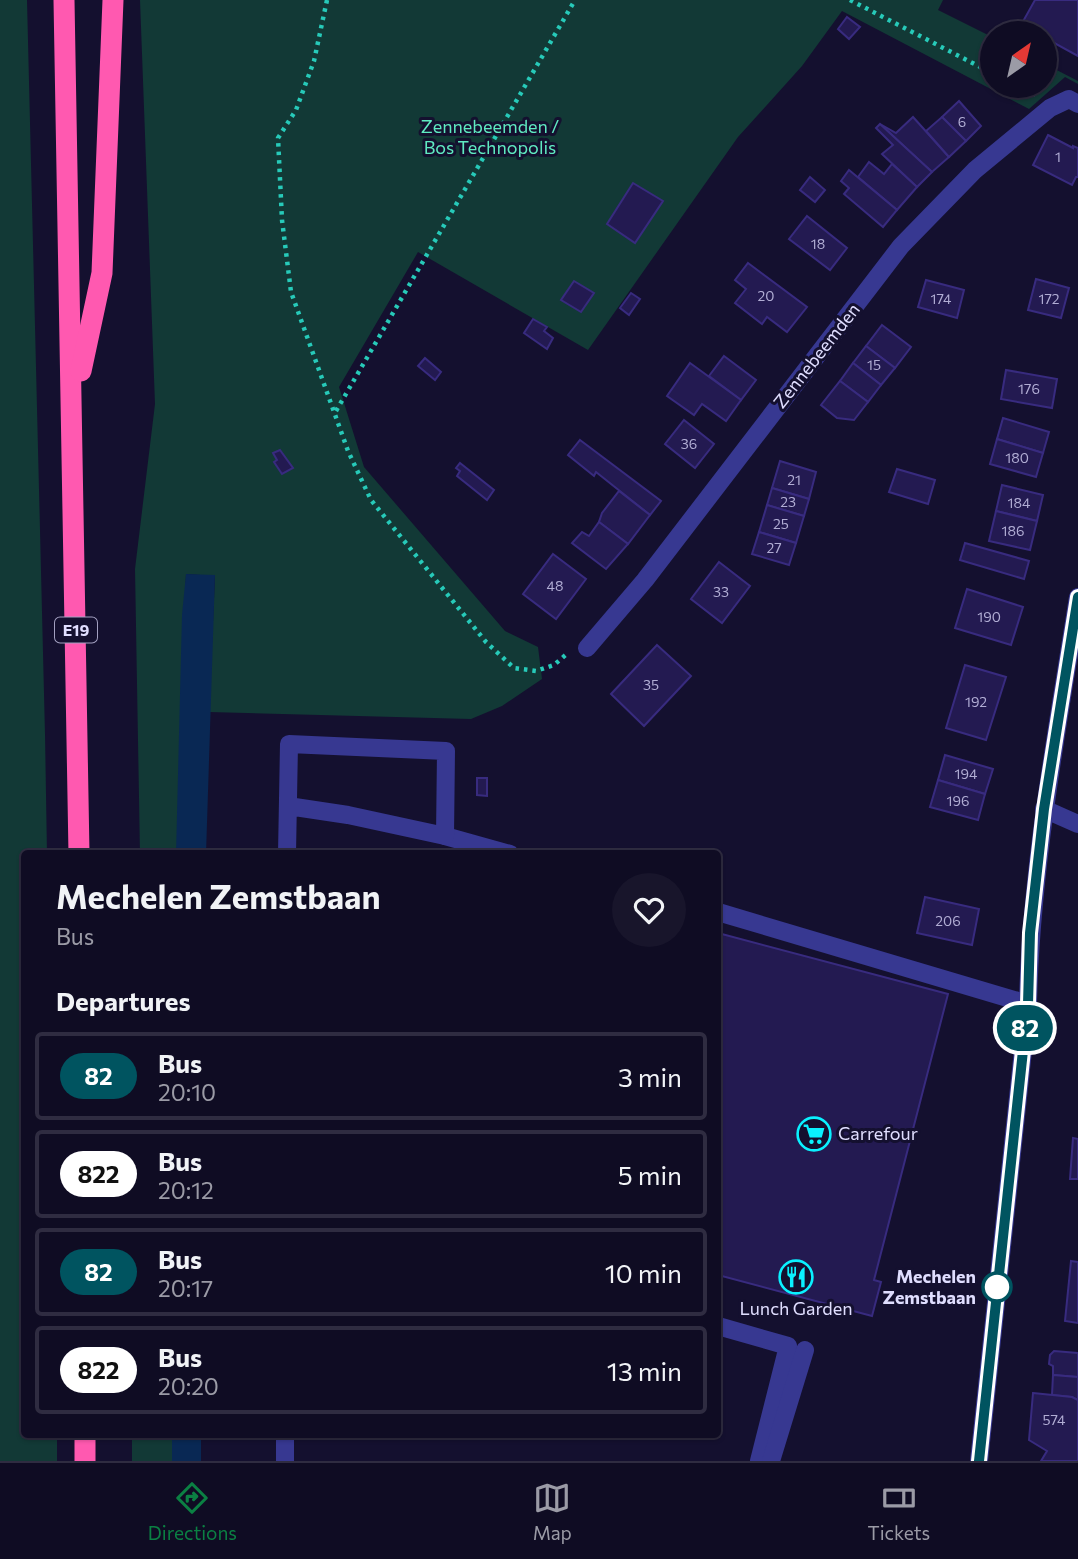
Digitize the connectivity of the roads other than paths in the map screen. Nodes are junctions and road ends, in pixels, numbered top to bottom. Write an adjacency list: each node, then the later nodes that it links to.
1 (64, 0): 4 (highway, E19)
2 (113, 0): 4 (highway)
3 (1078, 104): 6 (street, Zennebeemden)
4 (73, 407): 11 (highway, E19)
5 (1078, 597): 8 (street)
6 (587, 648)
7 (288, 806): 10 (street); 10 (street); 12 (street)
8 (1044, 809): 9 (street); 15 (street)
9 (1078, 824)
10 (445, 836): 13 (street)
11 (79, 850)
12 (287, 850)
13 (496, 850)
14 (721, 913): 15 (street)
15 (1028, 1004): 24 (street)
16 (721, 1327): 22 (street)
17 (805, 1350): 23 (street)
18 (85, 1438): 20 (highway)
19 (285, 1438): 21 (street)
20 (85, 1461)
21 (285, 1461)
22 (759, 1461)
23 (771, 1461)
24 (979, 1461)

